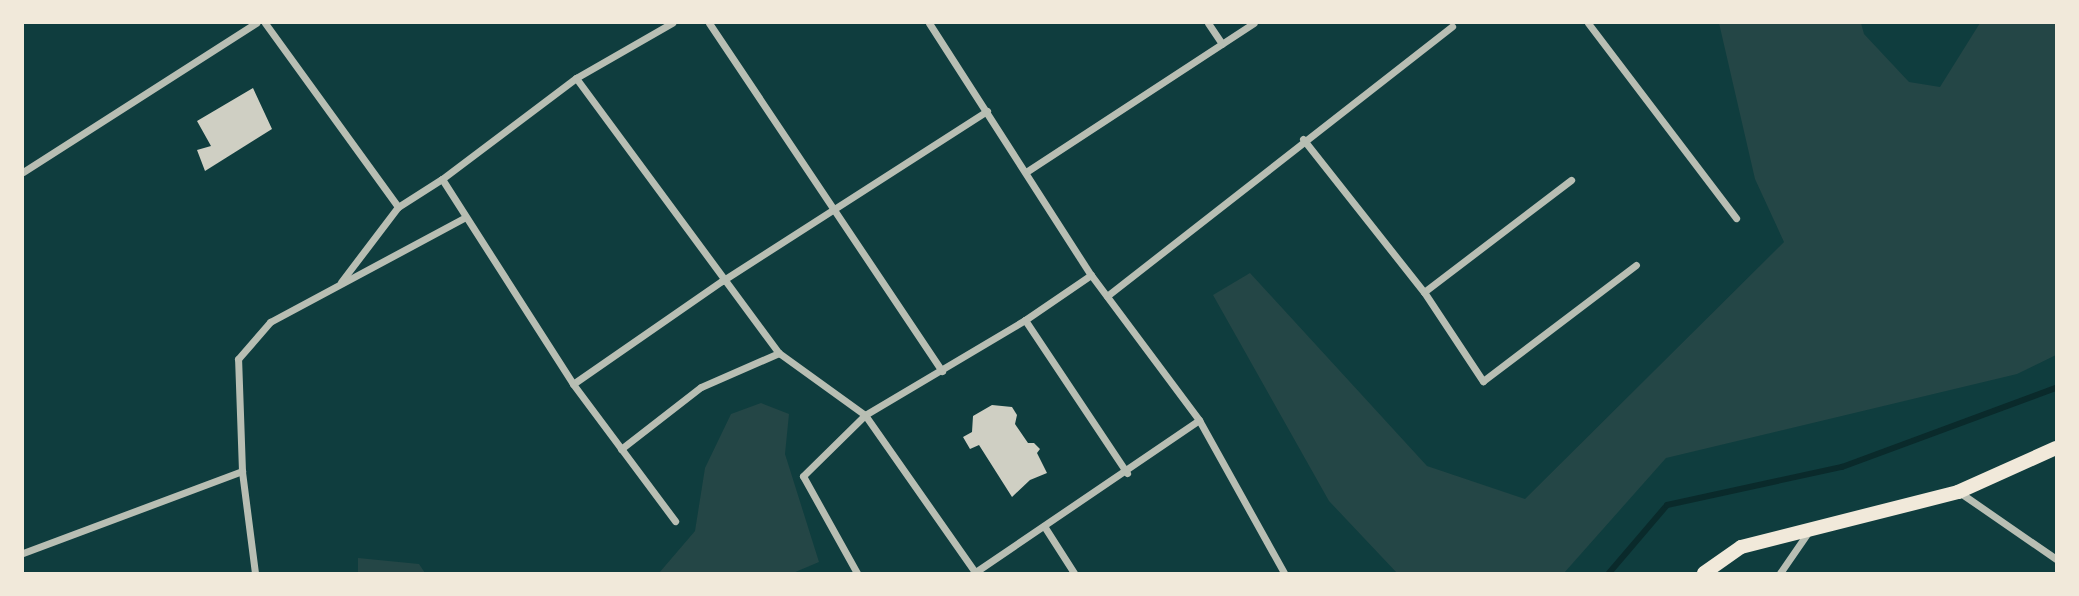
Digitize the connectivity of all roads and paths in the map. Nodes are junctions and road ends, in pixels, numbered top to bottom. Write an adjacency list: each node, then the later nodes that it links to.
1 (256, 23): 14 (street)
2 (265, 23): 18 (street)
3 (672, 23): 11 (street)
4 (709, 23): 19 (street)
5 (929, 23): 12 (street)
6 (1208, 23): 10 (street)
7 (1254, 23): 10 (street)
8 (1588, 23): 21 (street)
9 (1452, 26): 13 (street)
10 (1222, 44): 15 (street)
11 (576, 78): 16 (street); 24 (street)
12 (987, 111): 15 (street); 19 (street)
13 (1303, 139): 26 (street); 27 (street)
14 (23, 172)
15 (1026, 172): 23 (street)
16 (442, 179): 18 (street); 20 (street)
17 (1571, 180): 26 (street)
18 (398, 208): 25 (street)
19 (834, 209): 24 (street); 30 (street)
20 (464, 218): 25 (street); 31 (street)
21 (1736, 218)
22 (1636, 265): 26 (street)
23 (1091, 275): 27 (street); 28 (street)
24 (722, 281): 29 (street); 31 (street)
25 (338, 286): 36 (street)
26 (1424, 292)
27 (1107, 296): 33 (street)
28 (1025, 320): 30 (street); 37 (street)
29 (779, 353): 32 (street); 35 (street)
30 (942, 371): 32 (street)
31 (573, 384): 35 (street)
32 (865, 415): 45 (street); 46 (street)
33 (1199, 420): 37 (street); 48 (street)
34 (2056, 448): 38 (main road)
35 (621, 449): 39 (street)
36 (242, 471): 42 (street); 44 (street)
37 (1127, 473): 40 (street)
38 (1958, 492): 41 (main road); 43 (street)
39 (674, 522)
40 (1044, 526): 46 (street); 47 (street)
41 (1809, 531): 49 (main road); 50 (street)
42 (23, 553)
43 (2056, 559)
44 (255, 573)
45 (857, 573)
46 (974, 573)
47 (1074, 573)
48 (1284, 573)
49 (1704, 573)
50 (1780, 573)

